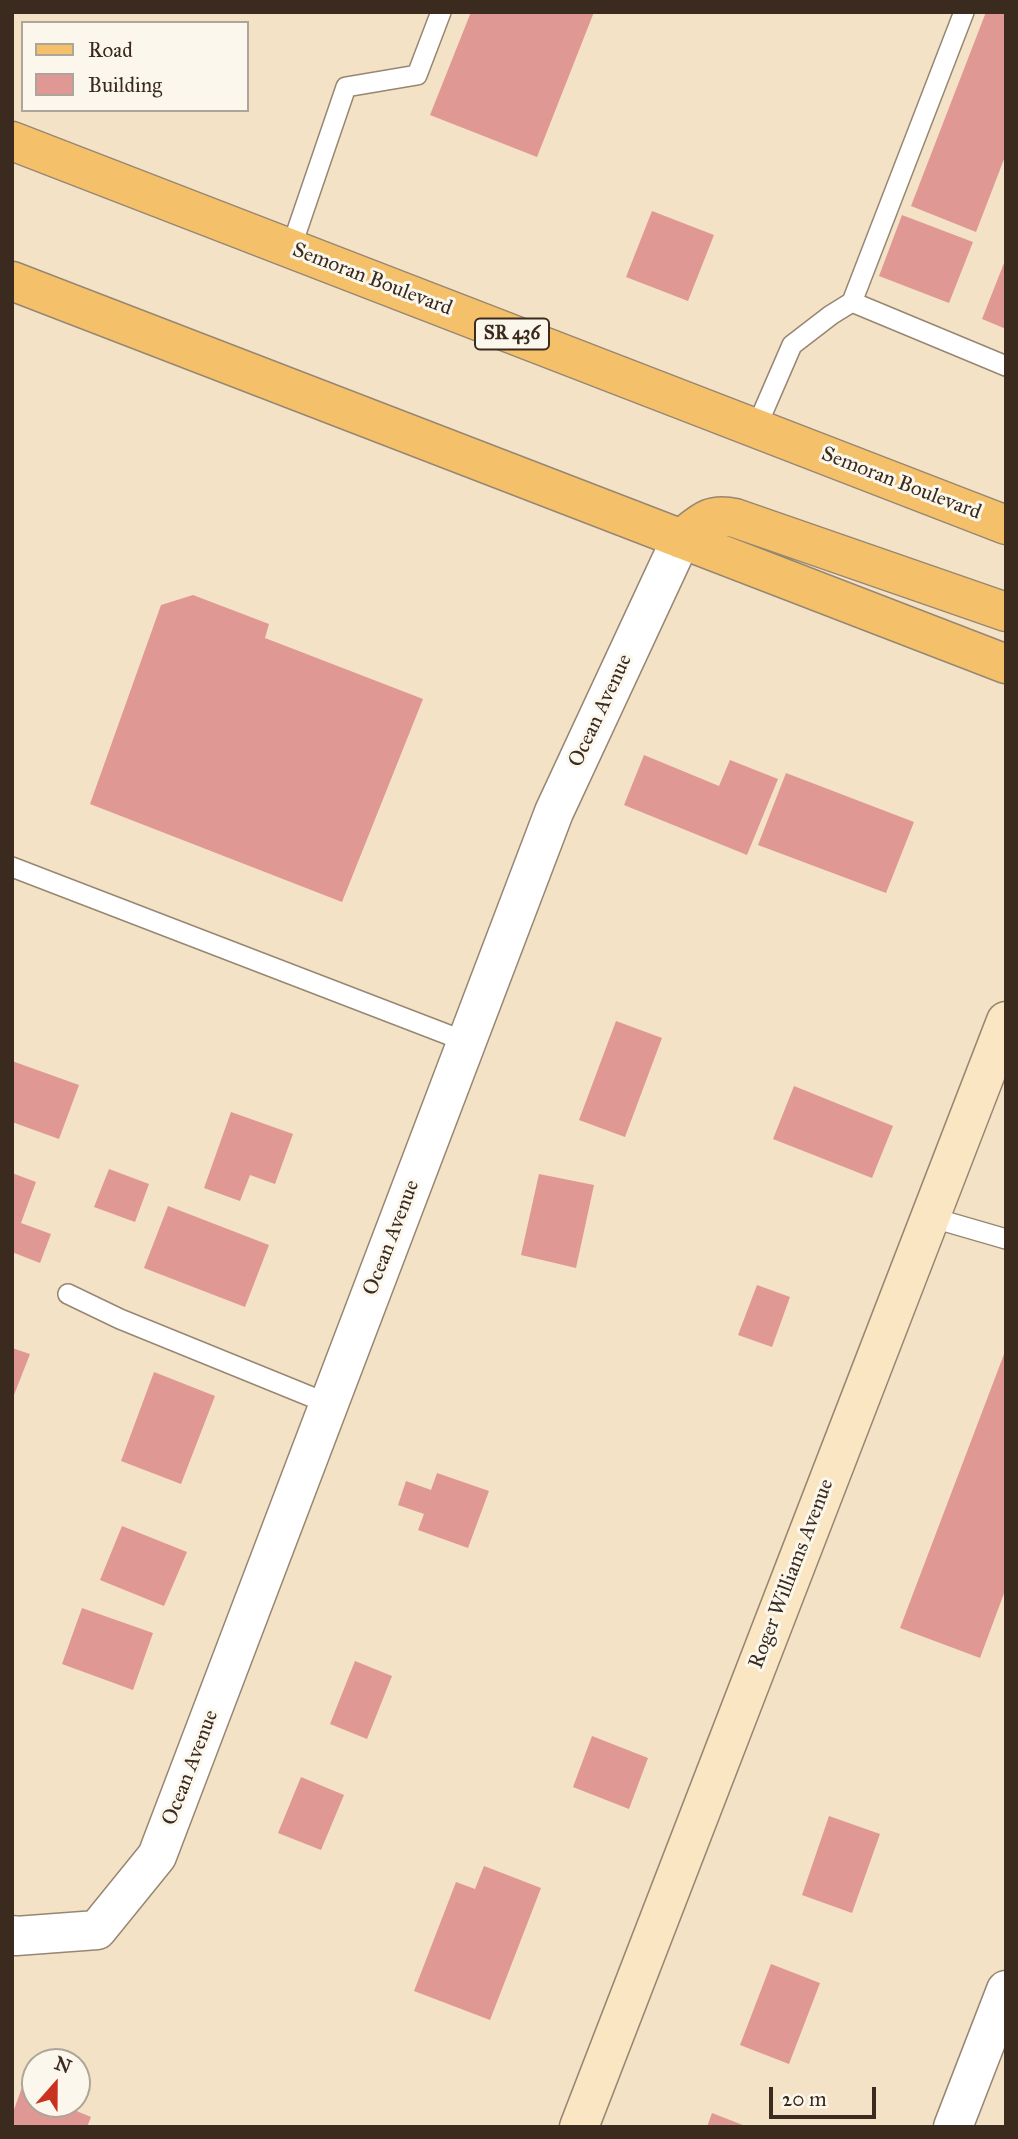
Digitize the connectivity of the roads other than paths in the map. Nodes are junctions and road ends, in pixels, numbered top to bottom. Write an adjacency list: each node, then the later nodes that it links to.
1 (441, 12): 4 (lane)
2 (964, 12): 6 (lane)
3 (12, 141): 4 (main road, Semoran Boulevard / SR 436)
4 (291, 248): 8 (main road, Semoran Boulevard / SR 436)
5 (12, 281): 10 (main road)
6 (852, 302): 7 (lane); 8 (lane)
7 (1006, 366)
8 (756, 428): 9 (main road, Semoran Boulevard / SR 436)
9 (1006, 525)
10 (681, 539): 11 (main road); 12 (main road); 15 (street, Ocean Avenue)
11 (1006, 612)
12 (1006, 664)
13 (12, 867): 15 (lane)
14 (1006, 1021): 16 (street, Roger Williams Avenue)
15 (467, 1042): 19 (street, Ocean Avenue)
16 (930, 1217): 17 (lane); 22 (street, Roger Williams Avenue)
17 (1006, 1239)
18 (68, 1294): 19 (lane)
19 (329, 1404): 20 (street, Ocean Avenue)
20 (12, 1935)
21 (1006, 1990): 23 (street)
22 (579, 2127)
23 (953, 2127)

